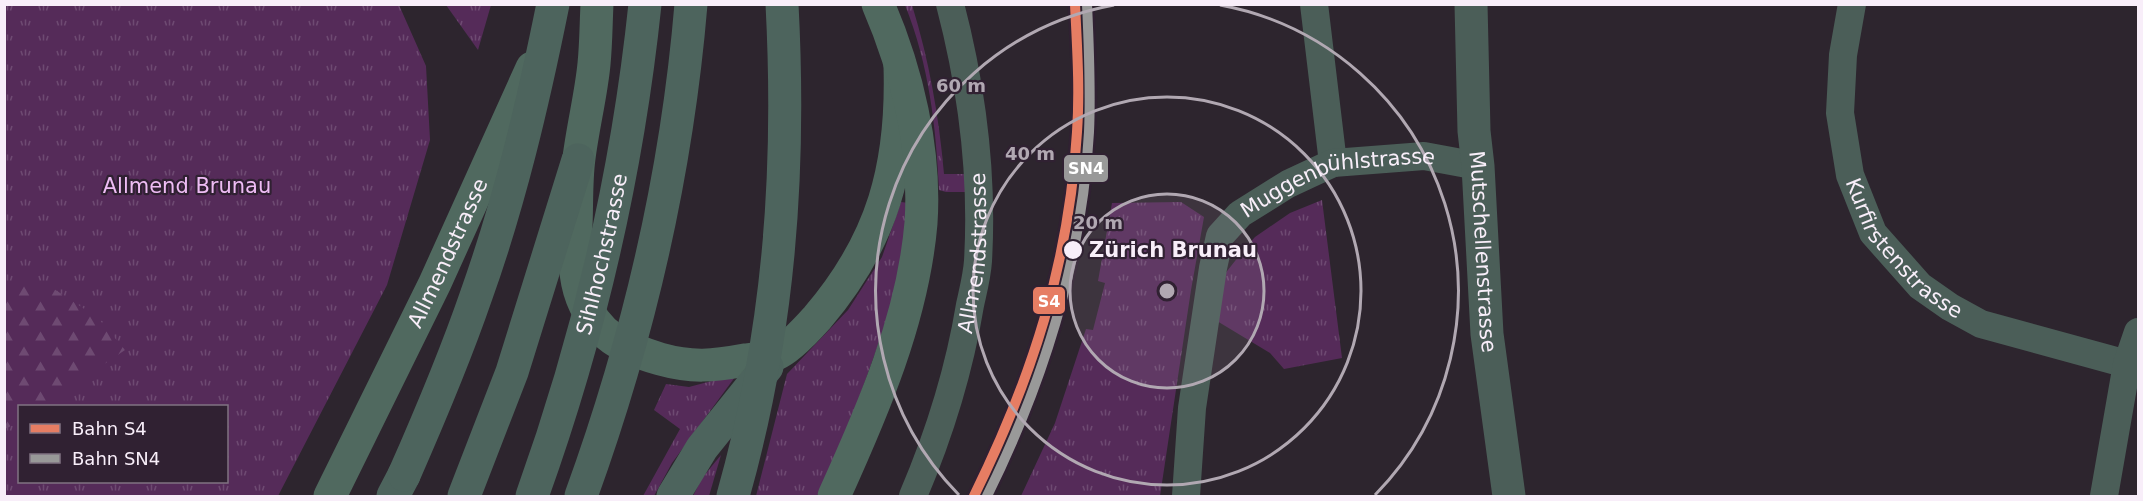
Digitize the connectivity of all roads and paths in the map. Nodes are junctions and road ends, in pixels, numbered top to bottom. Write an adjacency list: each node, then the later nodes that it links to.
1 (554, 4): 18 (highway, bridge); 19 (main road, Allmendstrasse)
2 (597, 4): 12 (main road)
3 (645, 4): 21 (highway, Sihlhochstrasse, bridge)
4 (691, 4): 22 (highway, bridge)
5 (782, 4): 24 (highway, bridge)
6 (878, 4): 11 (main road)
7 (950, 4): 26 (street, Allmendstrasse)
8 (1314, 4): 13 (street)
9 (1471, 4): 14 (street, Mutschellenstrasse)
10 (1852, 4): 17 (street, Kurfirstenstrasse)
11 (900, 66): 16 (main road); 25 (main road)
12 (579, 160): 16 (main road); 20 (highway)
13 (1334, 164): 14 (street, Muggenbühlstrasse); 27 (street, Muggenbühlstrasse)
14 (1478, 166): 28 (street, Mutschellenstrasse)
15 (2139, 332): 17 (street)
16 (778, 354): 23 (highway)
17 (2127, 364): 29 (street)
18 (399, 486)
19 (330, 496)
20 (464, 496)
21 (532, 496)
22 (581, 496)
23 (674, 496)
24 (733, 496)
25 (834, 496)
26 (913, 496)
27 (1186, 496)
28 (1509, 496)
29 (2104, 496)

